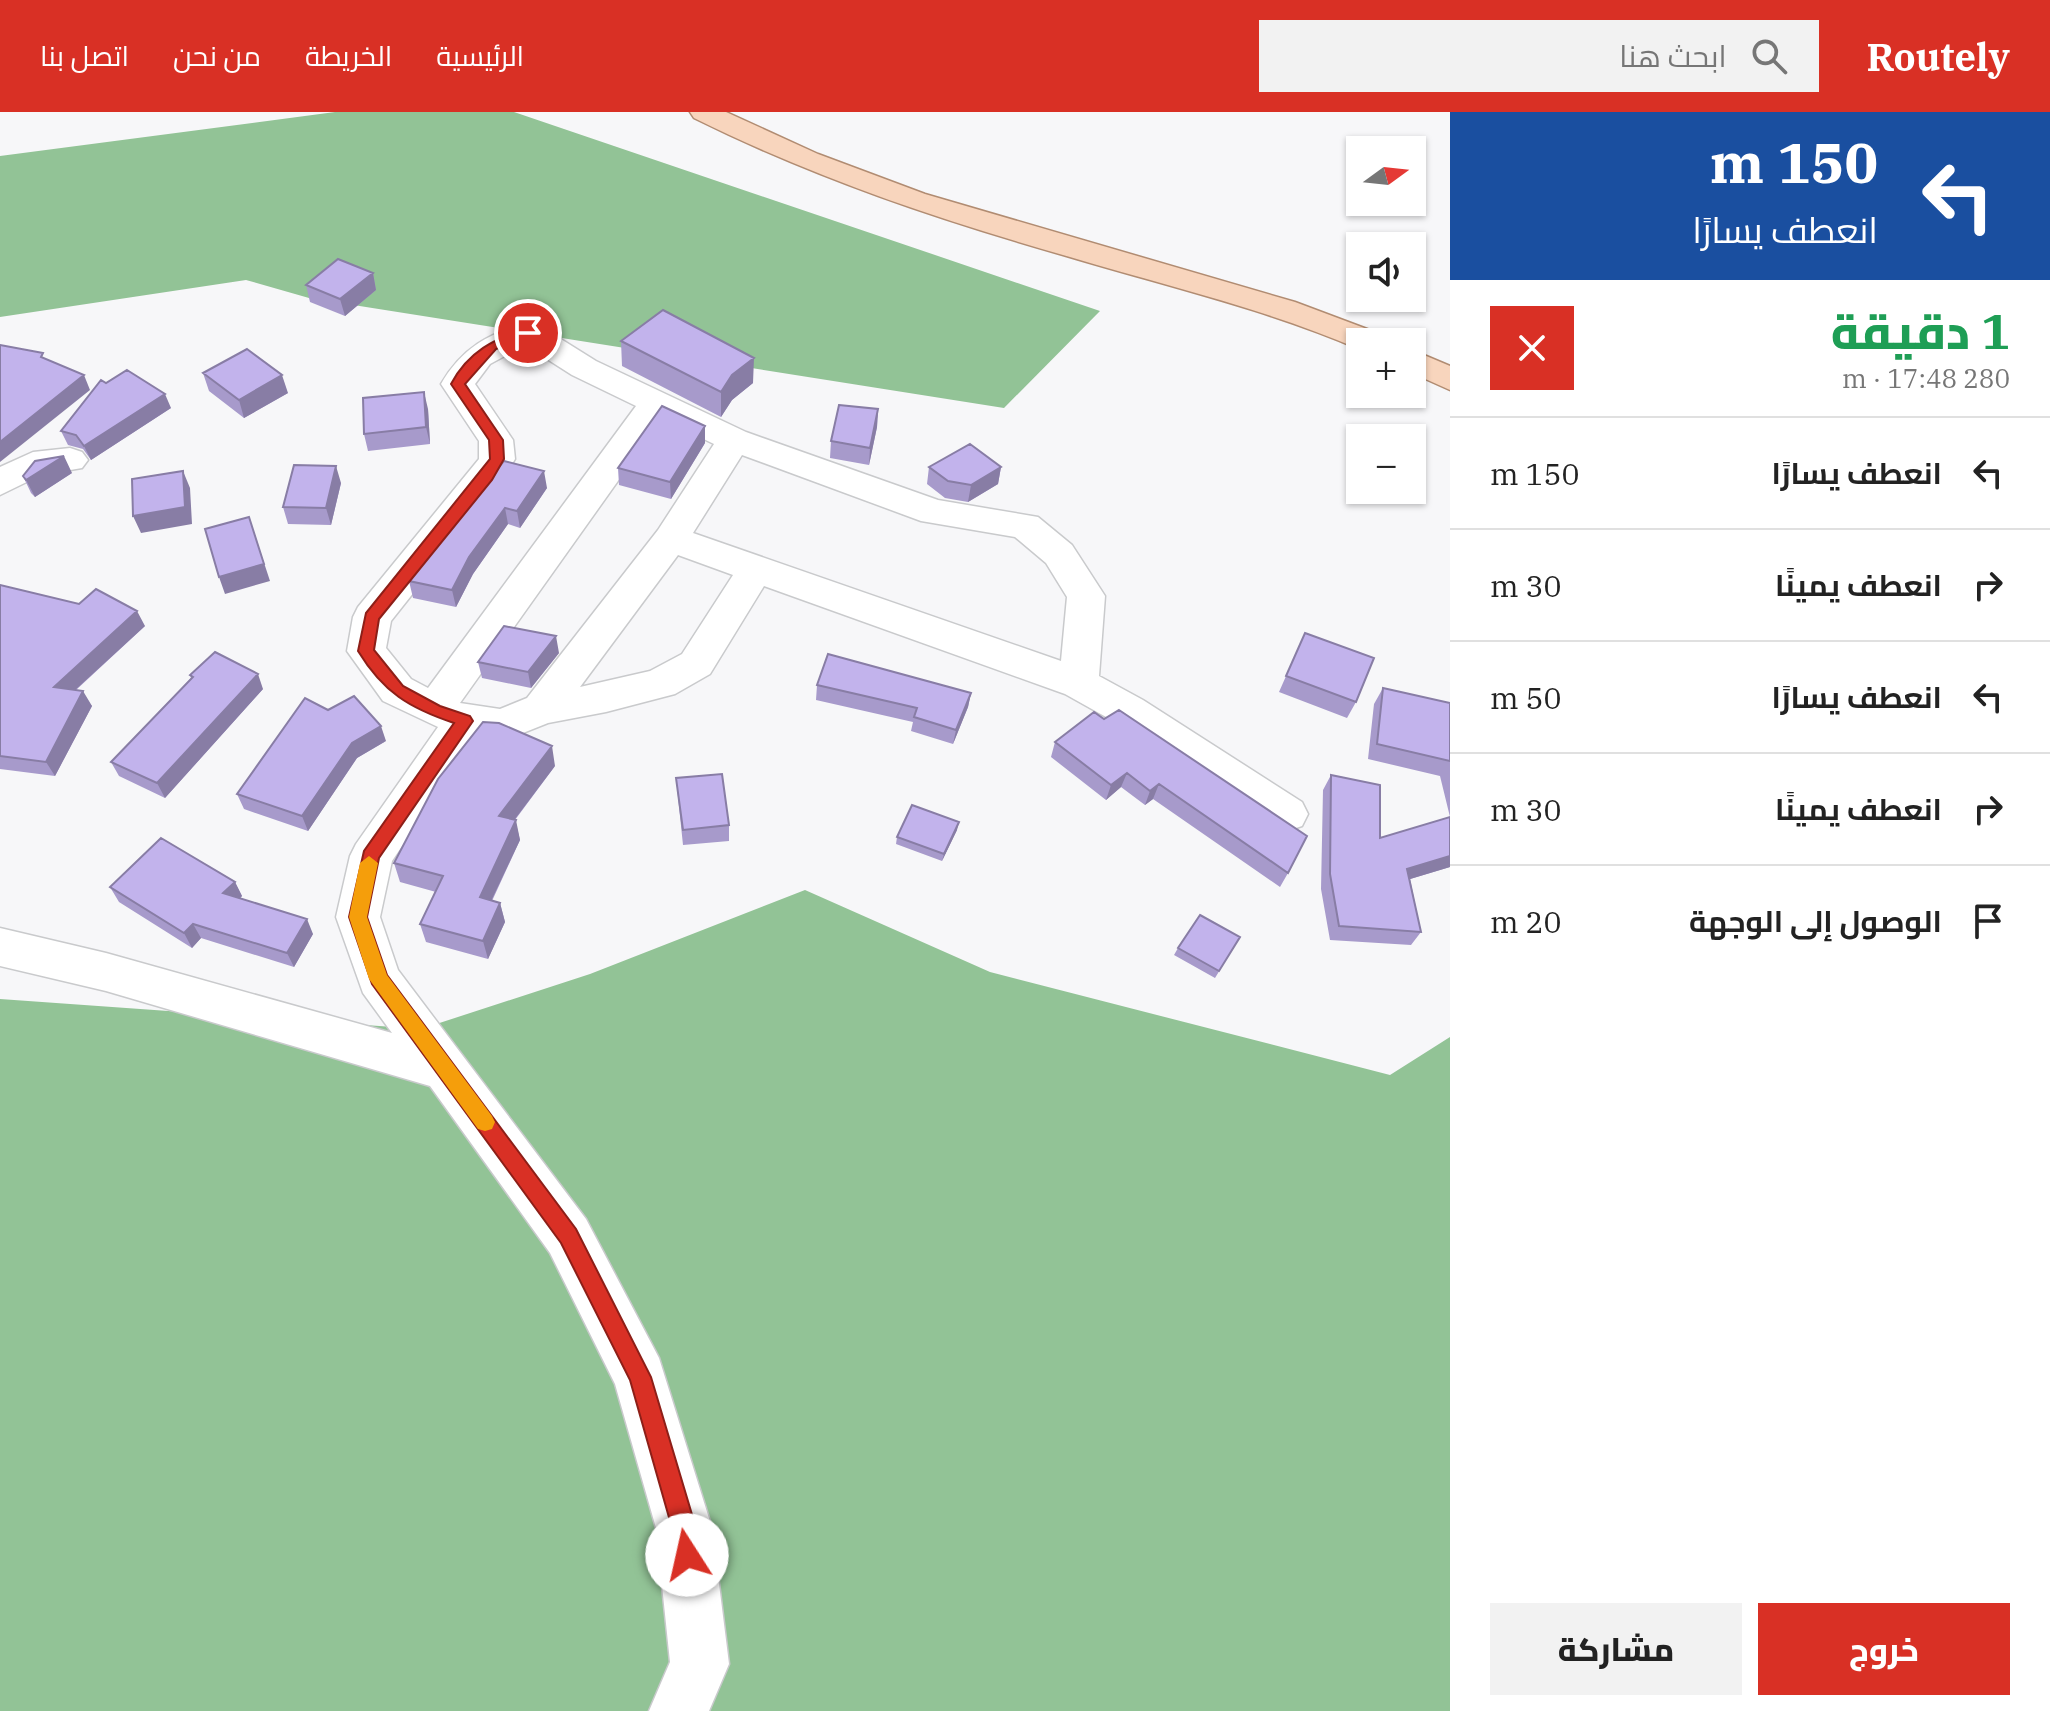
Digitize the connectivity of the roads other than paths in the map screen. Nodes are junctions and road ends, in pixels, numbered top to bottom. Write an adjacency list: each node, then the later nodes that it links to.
1 (704, 112): 2 (main road)
2 (1346, 331)
3 (1426, 367): 4 (main road)
4 (1450, 379)
5 (655, 404): 6 (street); 13 (street); 13 (street)
6 (734, 440): 9 (street); 11 (street)
7 (70, 460): 8 (street)
8 (0, 483)
9 (671, 539): 10 (street); 12 (street)
10 (756, 569): 11 (street); 12 (street)
11 (1079, 683): 14 (street)
12 (541, 709): 13 (street)
13 (450, 715): 16 (street)
14 (1287, 814)
15 (0, 947): 16 (street)
16 (447, 1070): 17 (street)
17 (679, 1711)

